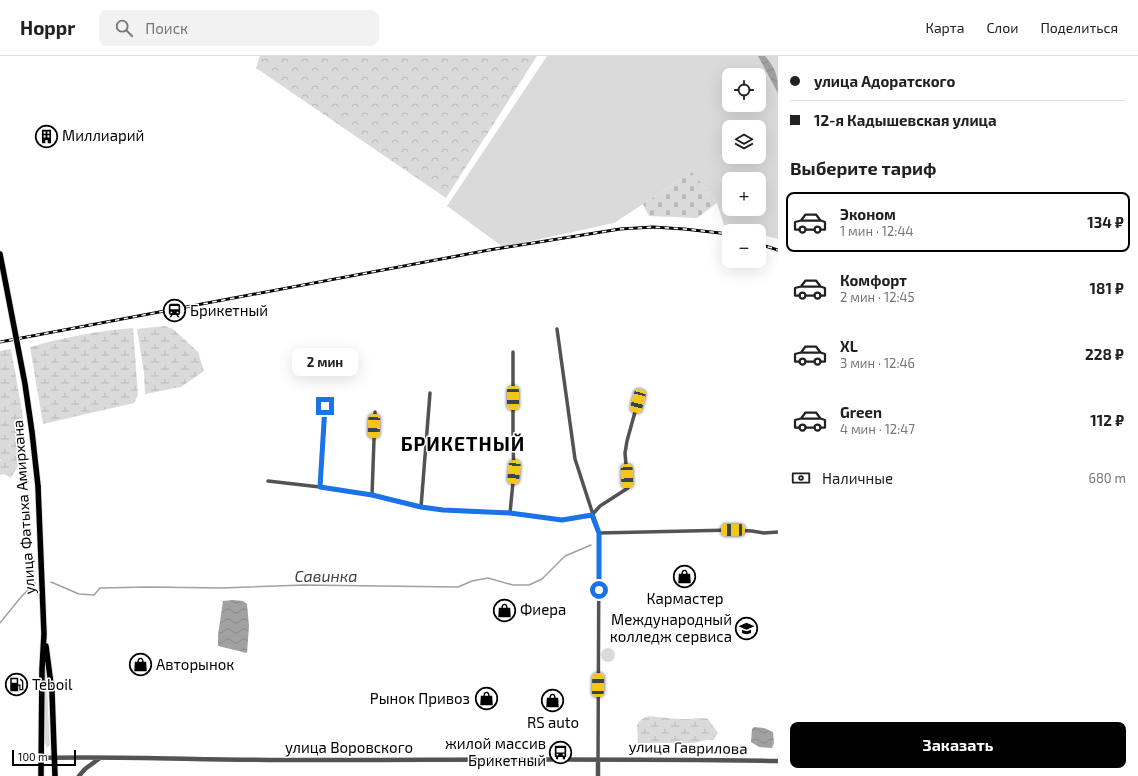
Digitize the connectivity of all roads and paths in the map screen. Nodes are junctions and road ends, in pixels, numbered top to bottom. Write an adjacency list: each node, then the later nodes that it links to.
1 (0, 254): 16 (main road, улица Фатыха Амирхана, bridge)
2 (557, 329): 13 (street)
3 (513, 352): 12 (street)
4 (430, 393): 11 (street)
5 (638, 401): 13 (street)
6 (325, 406): 9 (street)
7 (375, 412): 10 (street)
8 (268, 481): 9 (street)
9 (320, 487): 10 (street)
10 (372, 495): 11 (street)
11 (421, 507): 12 (street)
12 (510, 513): 13 (street)
13 (592, 515): 15 (street)
14 (778, 532): 15 (street)
15 (599, 533): 21 (street)
16 (44, 634): 17 (main road, улица Фатыха Амирхана); 18 (main road, улица Фатыха Амирхана)
17 (41, 758): 18 (street, улица Воровского); 24 (main road, улица Фатыха Амирхана)
18 (55, 758): 19 (street, улица Воровского); 25 (main road, улица Фатыха Амирхана)
19 (78, 758): 20 (street, улица Воровского); 23 (street)
20 (100, 758): 21 (street, улица Воровского); 23 (street)
21 (598, 760): 22 (street, улица Гаврилова); 27 (street)
22 (778, 762)
23 (85, 769): 26 (street)
24 (41, 776)
25 (56, 776)
26 (79, 776)
27 (598, 776)

